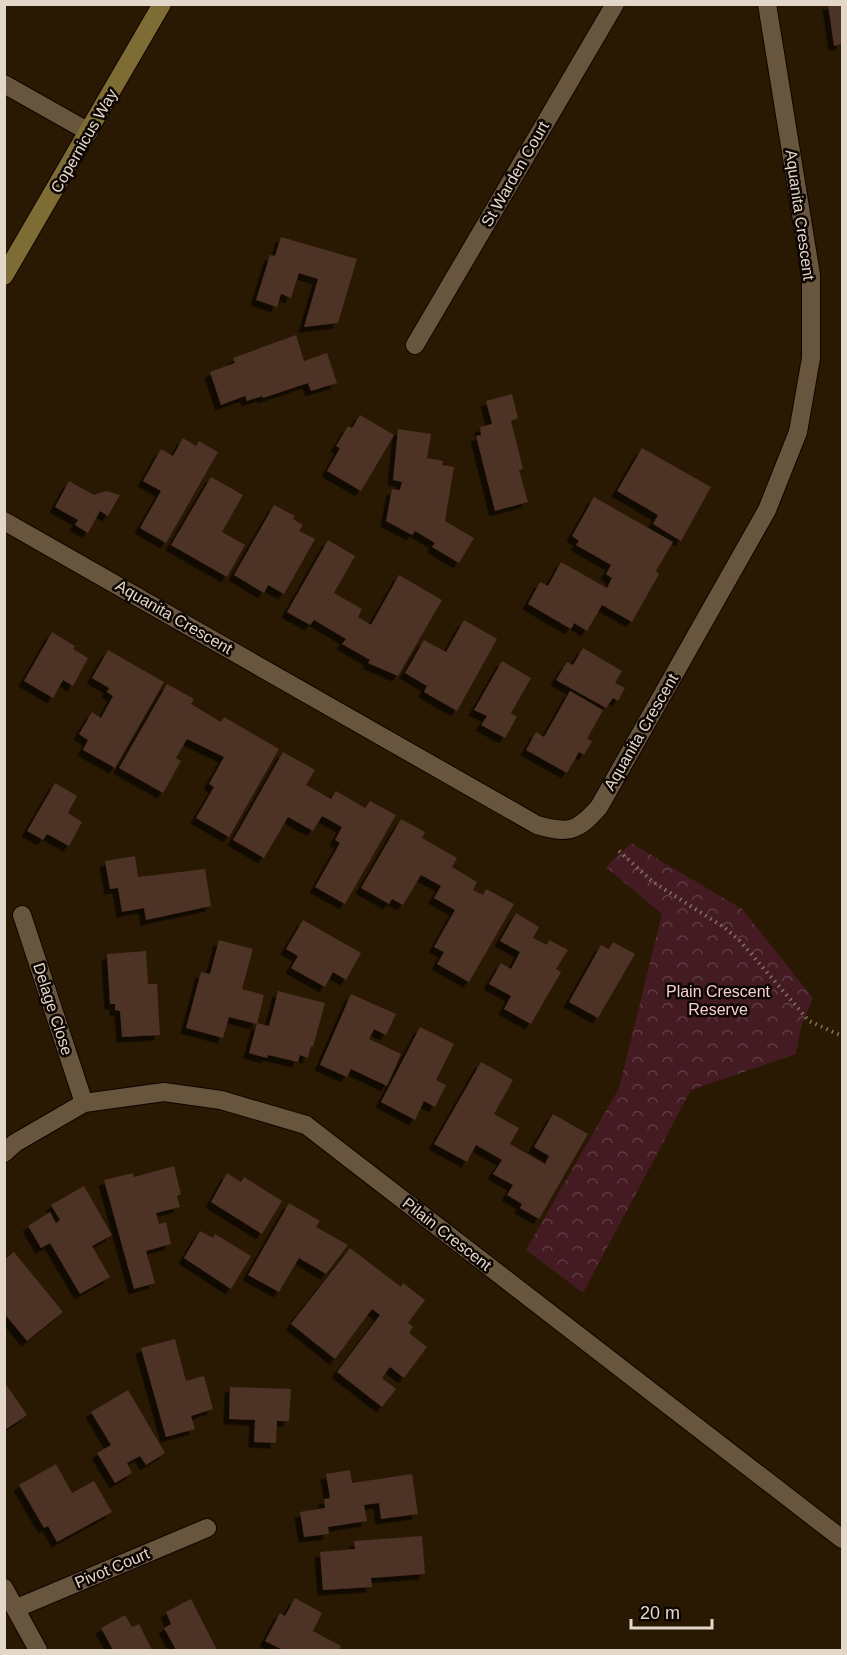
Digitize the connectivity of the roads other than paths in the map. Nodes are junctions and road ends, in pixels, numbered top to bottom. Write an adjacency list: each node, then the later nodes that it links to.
1 (162, 4): 5 (street, Copernicus Way)
2 (615, 4): 7 (street, St Warden Court)
3 (767, 4): 8 (street, Aquanita Crescent)
4 (4, 84): 5 (street)
5 (89, 132): 6 (street, Copernicus Way)
6 (4, 276)
7 (415, 345)
8 (4, 521)
9 (22, 915): 10 (street, Delage Close)
10 (84, 1102): 11 (street, Pilain Crescent); 13 (street, Pilain Crescent)
11 (4, 1153)
12 (207, 1528): 15 (street, Pivot Court)
13 (843, 1539)
14 (4, 1588): 15 (street)
15 (17, 1608): 16 (street)
16 (38, 1650)

